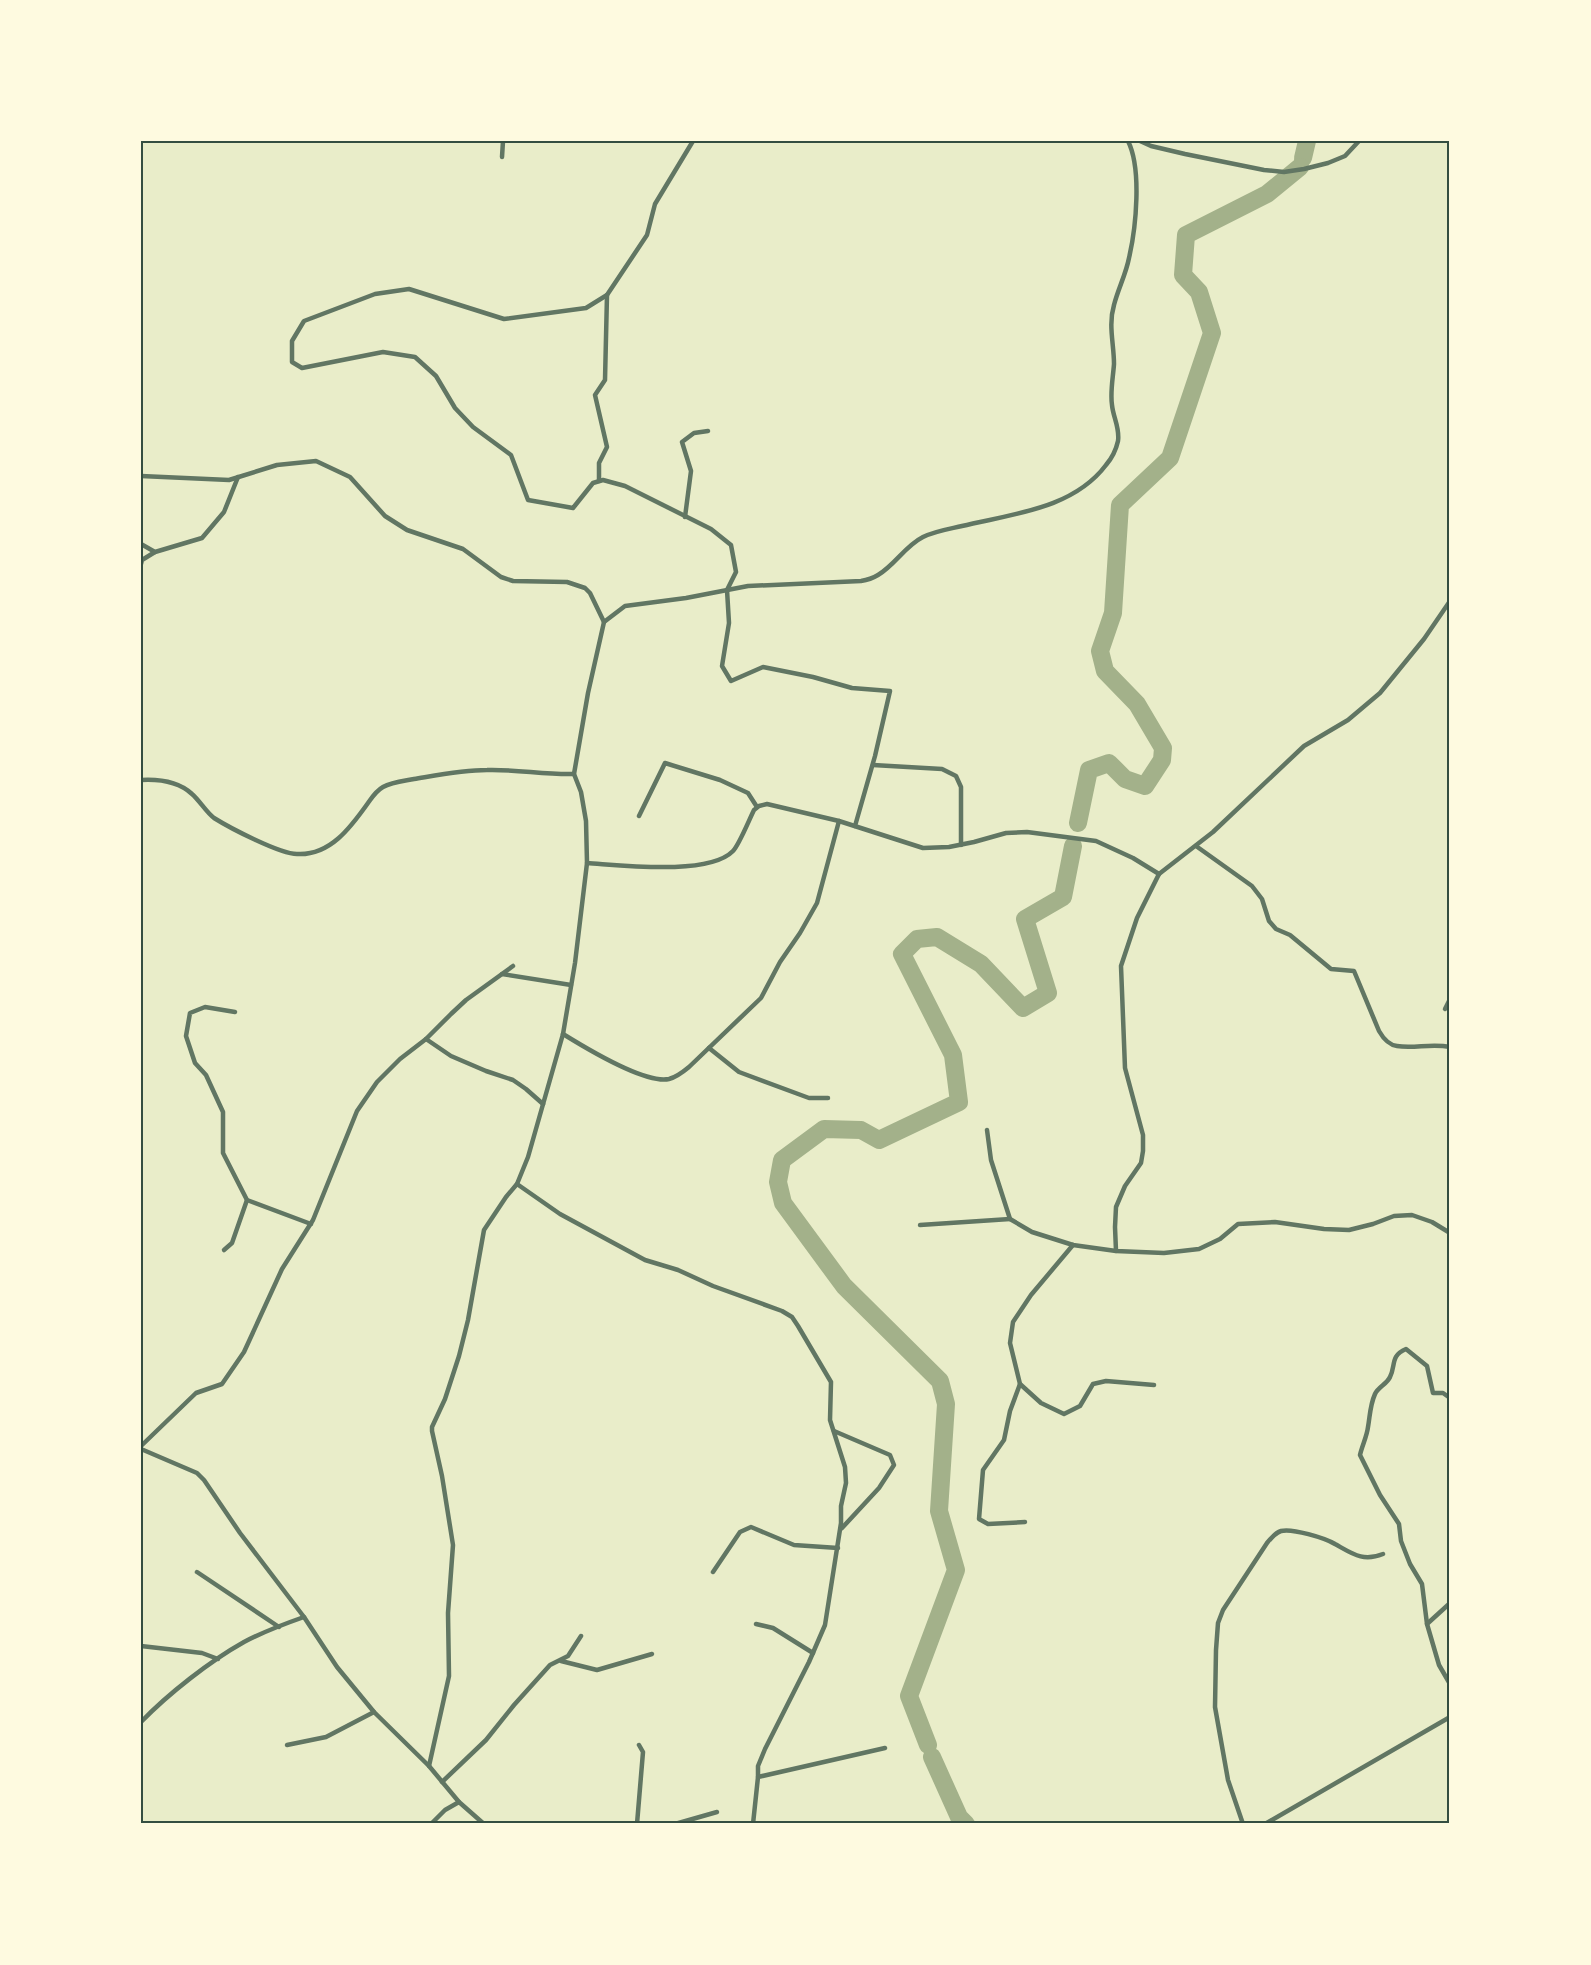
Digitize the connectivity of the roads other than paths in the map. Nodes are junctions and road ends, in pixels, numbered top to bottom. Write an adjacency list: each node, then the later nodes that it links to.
1 (503, 141): 6 (street)
2 (693, 141): 7 (street)
3 (1128, 141): 16 (street)
4 (1140, 141): 5 (street)
5 (1359, 141)
6 (502, 157)
7 (606, 295): 11 (street); 11 (street)
8 (708, 431): 12 (street)
9 (141, 476): 10 (street)
10 (238, 477): 14 (street); 18 (street)
11 (599, 482): 12 (street)
12 (685, 517): 16 (street)
13 (141, 544): 14 (street)
14 (155, 552): 15 (street)
15 (141, 564)
16 (727, 590): 18 (street); 19 (street)
17 (1450, 601): 27 (street)
18 (604, 622): 20 (street)
19 (873, 765): 25 (street); 26 (street)
20 (574, 774): 21 (street); 28 (street)
21 (141, 780)
22 (757, 807): 23 (street); 24 (street); 28 (street)
23 (639, 816)
24 (839, 821): 25 (street); 39 (street)
25 (855, 826): 26 (street)
26 (961, 845): 29 (street)
27 (1196, 846): 29 (street); 38 (street)
28 (587, 863): 32 (street)
29 (1159, 874): 51 (street)
30 (513, 966): 31 (street)
31 (502, 974): 32 (street); 37 (street)
32 (571, 985): 36 (street)
33 (1450, 999): 34 (street)
34 (1445, 1009)
35 (235, 1012): 44 (street)
36 (563, 1034): 39 (street); 41 (street)
37 (426, 1039): 41 (street); 46 (street)
38 (1450, 1047)
39 (709, 1048): 40 (street)
40 (828, 1098)
41 (543, 1104): 43 (street)
42 (987, 1130): 45 (street)
43 (517, 1184): 55 (street); 81 (street)
44 (247, 1200): 46 (street); 50 (street)
45 (1010, 1219): 47 (street); 49 (street)
46 (310, 1224): 56 (street)
47 (920, 1225)
48 (1450, 1233): 51 (street)
49 (1073, 1245): 51 (street); 52 (street)
50 (224, 1250)
51 (1116, 1251)
52 (1020, 1384): 53 (street); 57 (street)
53 (1154, 1385)
54 (1450, 1398): 66 (street)
55 (834, 1431): 58 (street); 58 (street)
56 (141, 1448): 64 (street)
57 (1025, 1522)
58 (840, 1530): 59 (street)
59 (838, 1548): 62 (street); 70 (street)
60 (1383, 1554): 91 (street)
61 (197, 1572): 67 (street)
62 (713, 1572)
63 (1449, 1604): 66 (street)
64 (304, 1617): 67 (street); 75 (street)
65 (756, 1624): 70 (street)
66 (1427, 1624): 74 (street)
67 (279, 1627): 72 (street)
68 (581, 1636): 73 (street)
69 (141, 1646): 72 (street)
70 (813, 1653): 82 (street)
71 (652, 1654): 73 (street)
72 (218, 1659): 77 (street)
73 (561, 1661): 83 (street)
74 (1450, 1684)
75 (374, 1712): 78 (street); 81 (street)
76 (1450, 1717): 92 (street)
77 (141, 1722)
78 (287, 1745)
79 (639, 1745): 88 (street)
80 (885, 1748): 82 (street)
81 (429, 1766): 83 (street)
82 (758, 1777): 90 (street)
83 (442, 1782): 84 (street)
84 (459, 1802): 86 (street); 87 (street)
85 (717, 1812): 89 (street)
86 (431, 1824)
87 (484, 1824)
88 (638, 1824)
89 (675, 1824)
90 (753, 1824)
91 (1243, 1824)
92 (1265, 1824)

